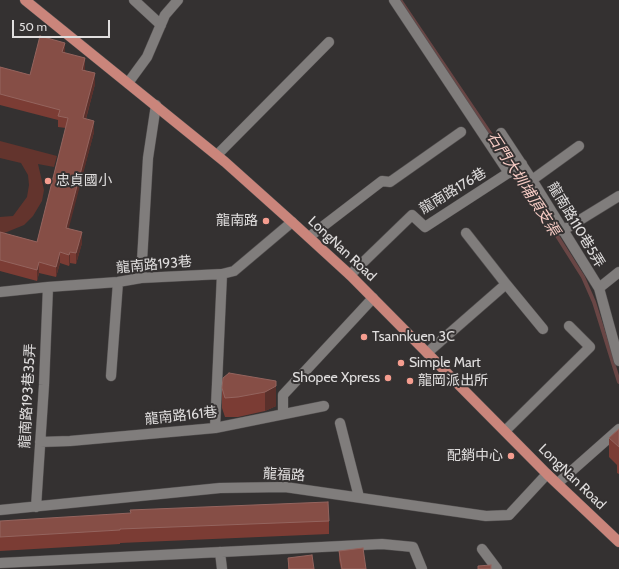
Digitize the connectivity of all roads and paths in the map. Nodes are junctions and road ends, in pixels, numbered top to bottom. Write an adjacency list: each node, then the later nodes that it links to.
1 (25, 0): 7 (main road, LongNan Road)
2 (134, 0): 5 (street)
3 (178, 0): 5 (street)
4 (394, 0): 14 (street)
5 (161, 25): 7 (street)
6 (329, 42): 12 (street)
7 (128, 83): 8 (main road, LongNan Road)
8 (156, 105): 12 (main road, LongNan Road); 24 (street)
9 (461, 132): 20 (street)
10 (501, 133): 13 (street, 龍南路110巷5弄)
11 (579, 146): 15 (street)
12 (217, 155): 17 (main road, LongNan Road)
13 (522, 164): 14 (street, 龍南路176巷); 15 (street, 龍南路110巷5弄)
14 (510, 173): 23 (street, 龍南路176巷)
15 (532, 180): 18 (street, 龍南路110巷5弄)
16 (619, 196): 18 (street)
17 (292, 222): 20 (main road, LongNan Road); 22 (street, 龍南路193巷)
18 (562, 230): 28 (street, 龍南路110巷5弄)
19 (466, 233): 26 (street)
20 (309, 237): 23 (main road, LongNan Road)
21 (619, 272): 28 (street)
22 (222, 274): 24 (street, 龍南路193巷); 39 (street)
23 (350, 275): 30 (main road, LongNan Road)
24 (141, 278): 25 (street, 龍南路193巷)
25 (118, 282): 27 (street, 龍南路193巷); 35 (street)
26 (506, 284): 32 (street); 33 (street)
27 (48, 287): 29 (street, 龍南路193巷); 42 (street, 龍南路193巷35弄)
28 (599, 288): 34 (street, 龍南路110巷5弄)
29 (0, 292)
30 (373, 298): 33 (main road, LongNan Road); 37 (street)
31 (569, 326): 41 (street)
32 (543, 329)
33 (427, 353): 41 (main road, LongNan Road)
34 (619, 361)
35 (111, 376)
36 (324, 406): 37 (street, 龍南路161巷)
37 (283, 414): 39 (street, 龍南路161巷)
38 (340, 423): 45 (street)
39 (216, 428): 42 (street, 龍南路161巷)
40 (619, 429): 44 (street)
41 (505, 431): 43 (main road, LongNan Road)
42 (40, 442): 46 (street, 龍南路193巷35弄)
43 (547, 474): 44 (main road, LongNan Road); 45 (street, 龍福路)
44 (558, 483): 48 (main road, LongNan Road)
45 (359, 498): 46 (street, 龍福路)
46 (36, 507): 47 (street, 龍福路)
47 (0, 510)
48 (619, 542)
49 (482, 549): 54 (street)
50 (220, 552): 51 (street); 52 (street); 53 (street)
51 (0, 563)
52 (222, 569)
53 (422, 569)
54 (497, 569)

